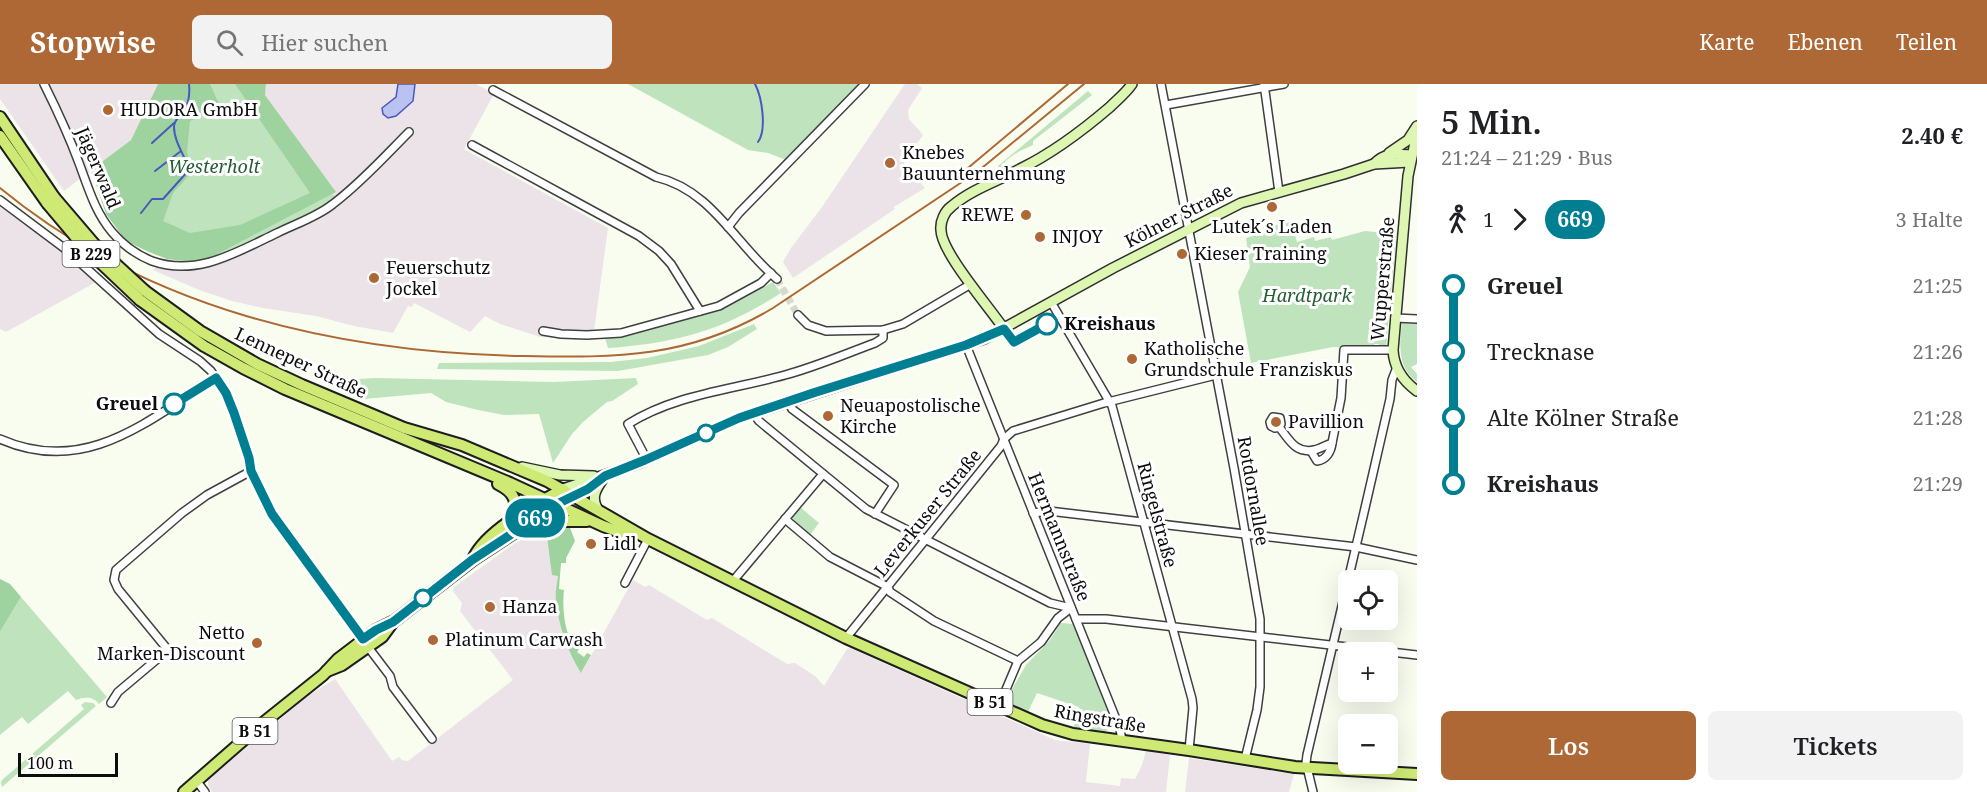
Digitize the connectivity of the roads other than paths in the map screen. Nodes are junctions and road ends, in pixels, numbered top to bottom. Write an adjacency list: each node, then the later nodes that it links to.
1 (44, 84): 12 (street, Jägerwald)
2 (865, 84): 22 (street)
3 (1140, 84): 7 (street)
4 (1161, 84): 9 (street, Rotdornallee)
5 (1284, 84): 6 (street)
6 (1265, 86): 9 (street); 19 (street)
7 (1130, 87): 24 (street)
8 (493, 90): 22 (street)
9 (1166, 105): 23 (street, Rotdornallee)
10 (0, 117): 21 (main road, Lenneper Straße / B 229)
11 (1417, 126): 16 (street, Kölner Straße)
12 (409, 132)
13 (1417, 133): 17 (street, Wupperstraße)
14 (0, 136): 21 (main road, Lenneper Straße / B 229)
15 (472, 145): 27 (street)
16 (1389, 154): 17 (street); 18 (street, Kölner Straße)
17 (1413, 163): 18 (street, Kölner Straße); 29 (street, Wupperstraße)
18 (1374, 164): 19 (street, Kölner Straße)
19 (1279, 192): 23 (street, Kölner Straße)
20 (0, 200): 38 (street)
21 (50, 200): 25 (main road, Lenneper Straße / B 229, bridge)
22 (729, 227): 27 (street)
23 (1189, 228): 26 (street, Kölner Straße); 37 (street, Rotdornallee)
24 (971, 284): 31 (street); 32 (street)
25 (142, 296): 39 (main road, Lenneper Straße / B 229); 39 (main road, Lenneper Straße / B 229)
26 (1051, 303): 31 (street, Kölner Straße); 42 (street, Ringelstraße)
27 (700, 311): 33 (street)
28 (798, 315): 32 (street)
29 (1395, 318): 30 (street); 35 (street, Wupperstraße)
30 (1417, 319)
31 (1004, 329): 34 (street, Kölner Straße)
32 (884, 330): 49 (street)
33 (543, 331)
34 (966, 345): 41 (street, Kölner Straße); 46 (street, Hermannstraße)
35 (1393, 350): 36 (street, Wupperstraße); 47 (street)
36 (1397, 367): 40 (street, Wupperstraße); 70 (street)
37 (1216, 375): 42 (street, Leverkuser Straße); 66 (street, Rotdornallee)
38 (216, 378): 45 (street); 52 (street)
39 (286, 383): 50 (main road, Lenneper Straße / B 229); 51 (main road, Lenneper Straße)
40 (1417, 391)
41 (788, 401): 43 (street, Kölner Straße); 61 (street)
42 (1109, 402): 46 (street, Leverkuser Straße); 65 (street, Ringelstraße)
43 (753, 413): 49 (street, Kölner Straße); 53 (street)
44 (1279, 427): 48 (street)
45 (0, 439)
46 (1004, 439): 60 (street, Hermannstraße); 69 (street, Leverkuser Straße)
47 (1332, 443): 48 (street); 48 (street)
48 (1311, 451)
49 (647, 459): 54 (street, Kölner Straße)
50 (509, 465): 54 (street); 55 (main road, Lenneper Straße / B 229)
51 (471, 467): 57 (main road, Lenneper Straße); 63 (main road)
52 (251, 471): 81 (street); 85 (street)
53 (823, 474): 61 (street); 62 (street)
54 (605, 476): 55 (street, Kölner Straße); 56 (street, Kölner Straße); 59 (street)
55 (564, 489): 56 (main road, Ringstraße / B 229); 57 (main road, B 51)
56 (574, 495): 58 (main road, Kölner Straße / B 51); 59 (main road, Ringstraße / B 229)
57 (546, 499): 58 (main road, Lenneper Straße); 63 (main road, B 51)
58 (557, 504): 64 (main road, Ringstraße); 67 (main road, B 51)
59 (600, 512): 68 (main road, Ringstraße / B 229)
60 (1033, 513): 65 (street); 76 (street, Hermannstraße)
61 (875, 514): 69 (street)
62 (785, 519): 73 (street); 75 (street)
63 (512, 520): 71 (main road, B 51)
64 (592, 521): 67 (main road); 68 (main road, Ringstraße)
65 (1143, 522): 66 (street); 78 (street, Ringelstraße)
66 (1246, 534): 70 (street); 79 (street, Rotdornallee)
67 (507, 537): 71 (main road, B 51)
68 (644, 537): 73 (main road, Ringstraße / B 51); 74 (street)
69 (925, 540): 75 (street, Leverkuser Straße); 76 (street)
70 (1356, 547): 72 (street); 82 (street)
71 (472, 560): 81 (main road, B 51)
72 (1417, 560)
73 (734, 581): 80 (main road, Ringstraße / B 51)
74 (625, 583)
75 (888, 587): 80 (street, Leverkuser Straße); 84 (street)
76 (1071, 608): 77 (street, Hermannstraße); 84 (street)
77 (1076, 619): 78 (street); 88 (street, Hermannstraße)
78 (1172, 626): 79 (street); 89 (street, Ringelstraße)
79 (1260, 637): 82 (street); 90 (street, Rotdornallee)
80 (846, 638): 86 (main road, Ringstraße / B 51)
81 (366, 643): 87 (street); 93 (main road, B 51)
82 (1332, 645): 83 (street); 91 (street)
83 (1417, 655)
84 (1018, 661): 86 (street)
85 (111, 703)
86 (999, 706): 88 (main road, Ringstraße / B 51)
87 (432, 739)
88 (1122, 741): 89 (main road, Ringstraße / B 51)
89 (1189, 750): 90 (main road, Ringstraße / B 51)
90 (1245, 759): 91 (main road, Ringstraße)
91 (1308, 769): 92 (main road, Ringstraße); 96 (street)
92 (1417, 774)
93 (196, 780): 94 (main road, B 51); 95 (street)
94 (184, 792)
95 (205, 792)
96 (1313, 792)

